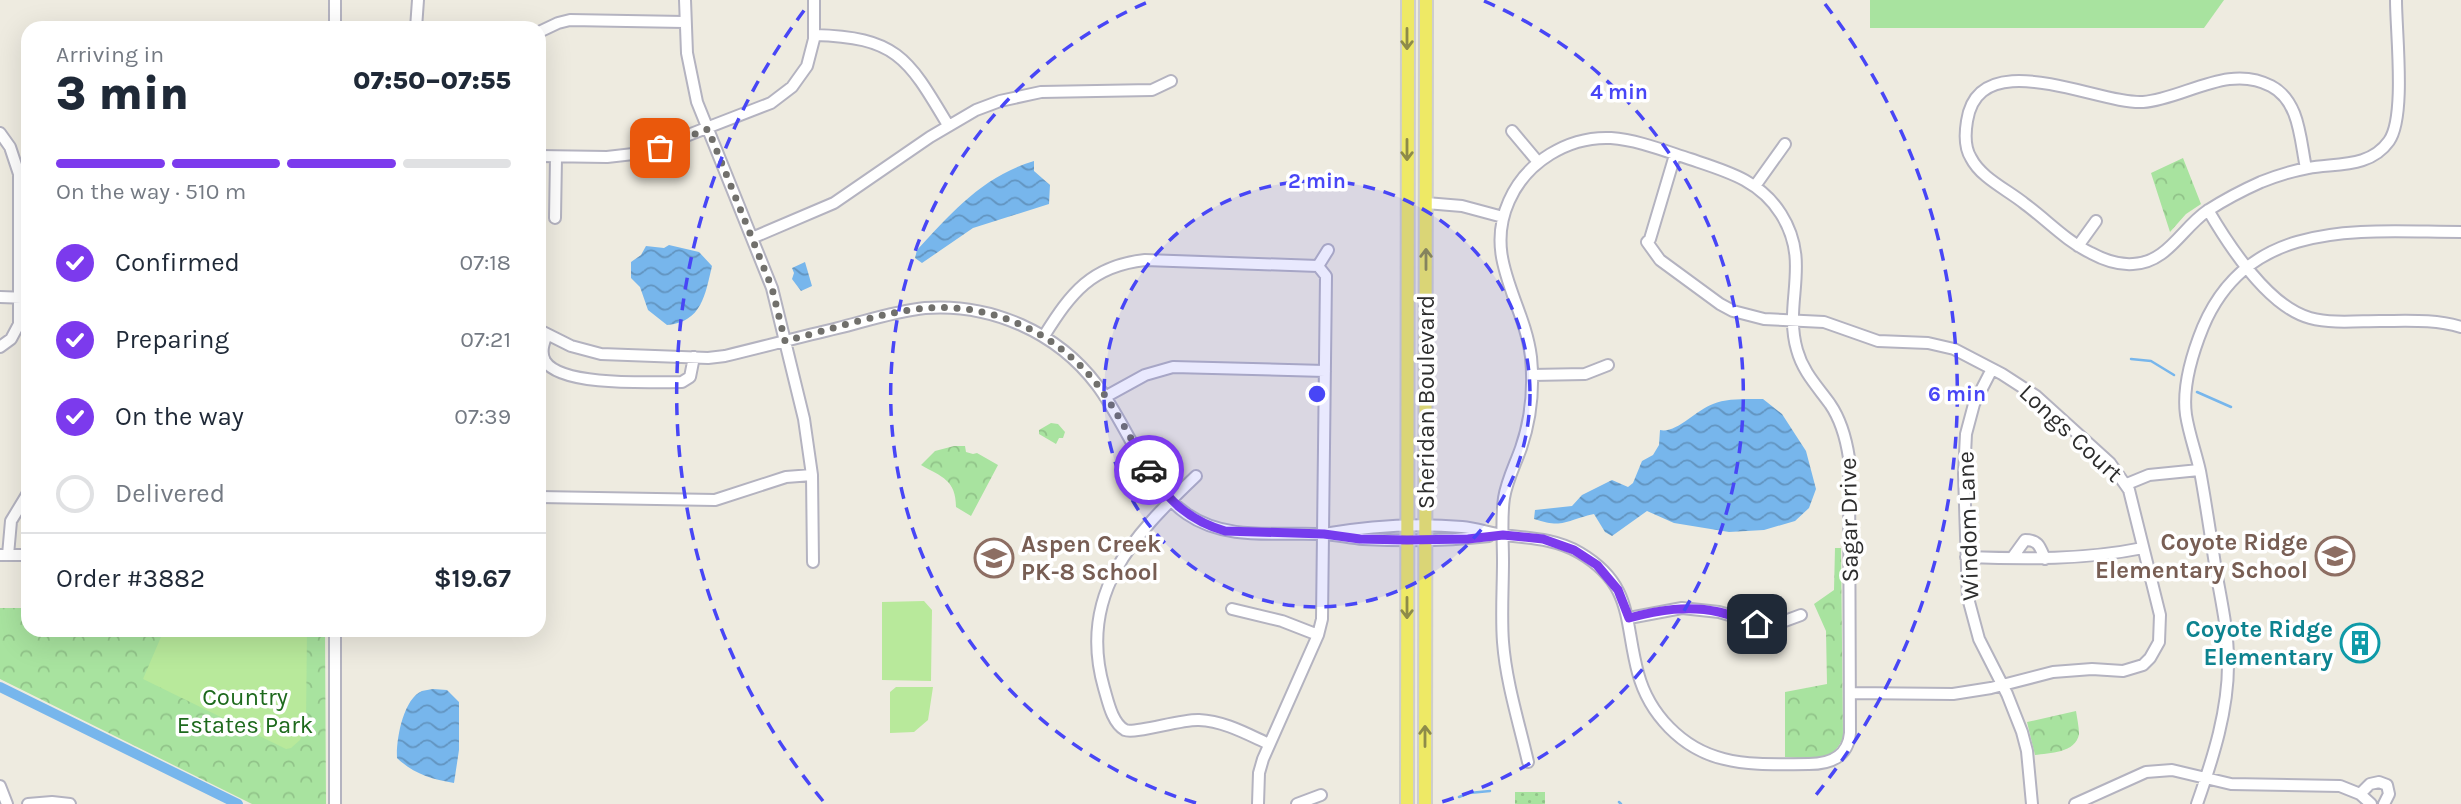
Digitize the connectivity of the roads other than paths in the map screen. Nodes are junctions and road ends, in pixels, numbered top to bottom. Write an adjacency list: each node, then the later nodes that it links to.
1 (335, 0): 8 (street)
2 (418, 0): 9 (street)
3 (685, 0): 10 (street)
4 (814, 0): 12 (street)
5 (1408, 0): 60 (main road, Sheridan Boulevard, one-way to 60)
6 (1426, 0): 25 (main road, Sheridan Boulevard)
7 (2396, 0): 23 (street)
8 (335, 21)
9 (416, 21)
10 (684, 22): 11 (street); 15 (street)
11 (546, 29)
12 (814, 35): 14 (street); 15 (street)
13 (1171, 80): 14 (street)
14 (948, 125): 32 (street)
15 (708, 129): 21 (street); 32 (street)
16 (1512, 131): 22 (street)
17 (0, 133): 30 (street)
18 (1785, 144): 24 (street)
19 (1675, 155): 22 (street, Sagar Drive); 24 (street, Sagar Drive); 40 (street, Longs Court)
20 (546, 156): 21 (street)
21 (555, 156): 28 (street)
22 (1538, 162): 27 (street)
23 (2306, 168): 26 (street); 33 (street)
24 (1755, 186): 40 (street, Sagar Drive)
25 (1426, 203): 27 (street); 61 (main road, Sheridan Boulevard, one-way to 25)
26 (2208, 210): 33 (street); 36 (street)
27 (1503, 217): 51 (street)
28 (555, 218)
29 (2096, 221): 33 (street)
30 (21, 224)
31 (2461, 232): 36 (street)
32 (752, 238): 44 (street)
33 (2078, 246)
34 (1328, 250): 35 (street)
35 (1318, 266): 43 (street); 50 (street)
36 (2249, 268): 41 (street); 53 (street)
37 (0, 297): 38 (street)
38 (21, 298)
39 (21, 314): 45 (street)
40 (1793, 320): 49 (street, Longs Court); 76 (street, Sagar Drive)
41 (2460, 324)
42 (546, 334): 46 (street)
43 (1044, 336): 44 (street); 52 (street)
44 (785, 341): 46 (street); 54 (street)
45 (0, 347)
46 (694, 357): 47 (street)
47 (546, 363)
48 (1608, 365): 51 (street)
49 (1992, 369): 56 (street, Longs Court); 66 (street, Windom Lane)
50 (1325, 371): 52 (street); 62 (street)
51 (1532, 375): 63 (street)
52 (1105, 397): 58 (street)
53 (2199, 470): 56 (street); 79 (street)
54 (812, 475): 57 (street); 69 (street)
55 (1196, 476): 58 (street)
56 (2127, 484): 64 (street, Longs Court)
57 (546, 497)
58 (1171, 500): 62 (street); 77 (street)
59 (21, 502): 65 (street)
60 (1407, 533): 61 (street); 62 (street); 89 (main road, Sheridan Boulevard, one-way to 89)
61 (1425, 533): 63 (street); 90 (main road, Sheridan Boulevard, one-way to 61)
62 (1324, 534): 73 (street)
63 (1503, 535): 72 (street); 78 (street)
64 (2143, 548): 68 (street); 75 (street, Longs Court)
65 (4, 555)
66 (1966, 557): 67 (street); 75 (street, Windom Lane)
67 (2012, 558): 68 (street); 68 (street)
68 (2045, 559)
69 (813, 562)
70 (1232, 609): 73 (street)
71 (1801, 615): 72 (street)
72 (1629, 618): 76 (street, Sagar Drive)
73 (1318, 635): 77 (street)
74 (335, 637): 86 (street)
75 (2002, 685): 76 (street, Longs Court); 91 (street, Windom Lane)
76 (1850, 693)
77 (1269, 744): 87 (street)
78 (1528, 762)
79 (2206, 778): 81 (street); 92 (street); 93 (street)
80 (0, 786): 83 (street)
81 (2360, 794): 94 (street); 95 (street)
82 (1321, 795): 88 (street)
83 (7, 804)
84 (28, 804): 85 (street)
85 (70, 804)
86 (335, 804)
87 (1258, 804)
88 (1297, 804)
89 (1407, 804)
90 (1425, 804)
91 (2032, 804)
92 (2075, 804)
93 (2197, 804)
94 (2371, 804)
95 (2384, 804)

